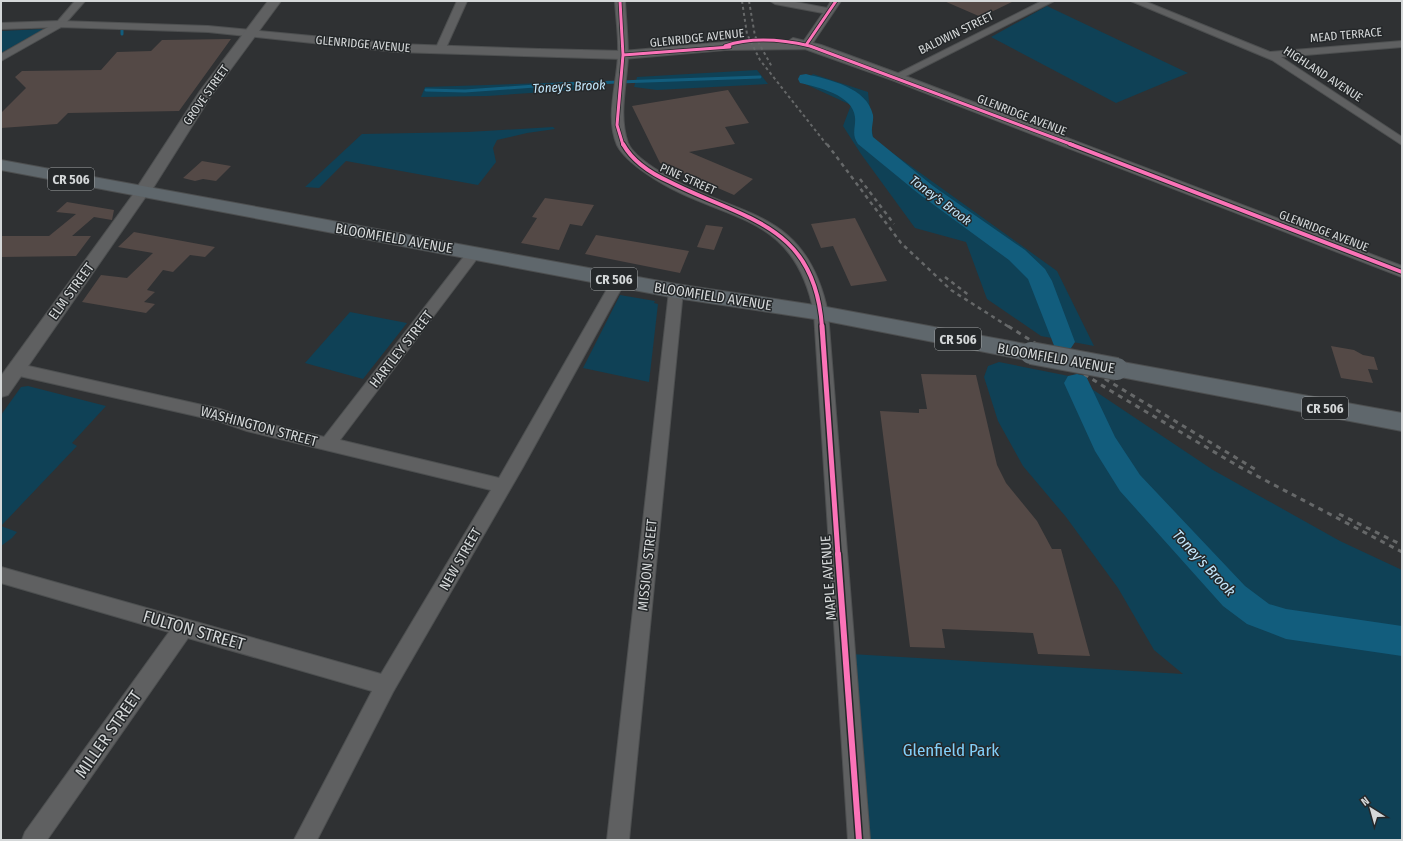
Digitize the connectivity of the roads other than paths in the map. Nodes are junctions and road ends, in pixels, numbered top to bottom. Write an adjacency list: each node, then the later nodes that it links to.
1 (80, 1): 10 (street)
2 (275, 1): 12 (main road, GROVE STREET)
3 (462, 1): 15 (street)
4 (620, 1): 16 (street, PINE STREET)
5 (776, 1): 9 (street)
6 (836, 1): 9 (street)
7 (1049, 1): 19 (street, BALDWIN STREET)
8 (1136, 1): 17 (street, HIGHLAND AVENUE)
9 (830, 11): 14 (street)
10 (60, 24): 11 (street, GLENRIDGE AVENUE); 12 (street, GLENRIDGE AVENUE); 18 (street)
11 (1, 26)
12 (249, 34): 15 (street, GLENRIDGE AVENUE); 22 (main road, GROVE STREET)
13 (1402, 44): 17 (street, MEAD TERRACE)
14 (806, 46): 16 (street, GLENRIDGE AVENUE); 19 (street, GLENRIDGE AVENUE)
15 (440, 50): 16 (street, GLENRIDGE AVENUE)
16 (623, 55): 27 (street, PINE STREET)
17 (1268, 55): 20 (street, HIGHLAND AVENUE)
18 (1, 58)
19 (896, 77): 24 (street, GLENRIDGE AVENUE)
20 (1402, 142)
21 (1, 165): 22 (main road, BLOOMFIELD AVENUE / CR 506)
22 (142, 192): 23 (main road, BLOOMFIELD AVENUE / CR 506); 28 (street, ELM STREET)
23 (474, 253): 25 (main road, BLOOMFIELD AVENUE / CR 506); 31 (street, HARTLEY STREET)
24 (1402, 272)
25 (619, 280): 26 (main road, BLOOMFIELD AVENUE / CR 506); 32 (street, NEW STREET)
26 (676, 290): 27 (main road, BLOOMFIELD AVENUE / CR 506); 38 (street, MISSION STREET)
27 (820, 313): 30 (main road, BLOOMFIELD AVENUE / CR 506, bridge); 39 (street, MAPLE AVENUE)
28 (8, 370): 29 (street, ELM STREET); 31 (street, WASHINGTON STREET)
29 (1, 390)
30 (1402, 422)
31 (328, 444): 32 (street, WASHINGTON STREET)
32 (502, 486): 35 (street, NEW STREET)
33 (1, 575): 34 (street, FULTON STREET)
34 (184, 627): 35 (street, FULTON STREET); 36 (street, MILLER STREET)
35 (386, 684): 37 (street, NEW STREET)
36 (33, 840)
37 (305, 840)
38 (618, 840)
39 (859, 840)

